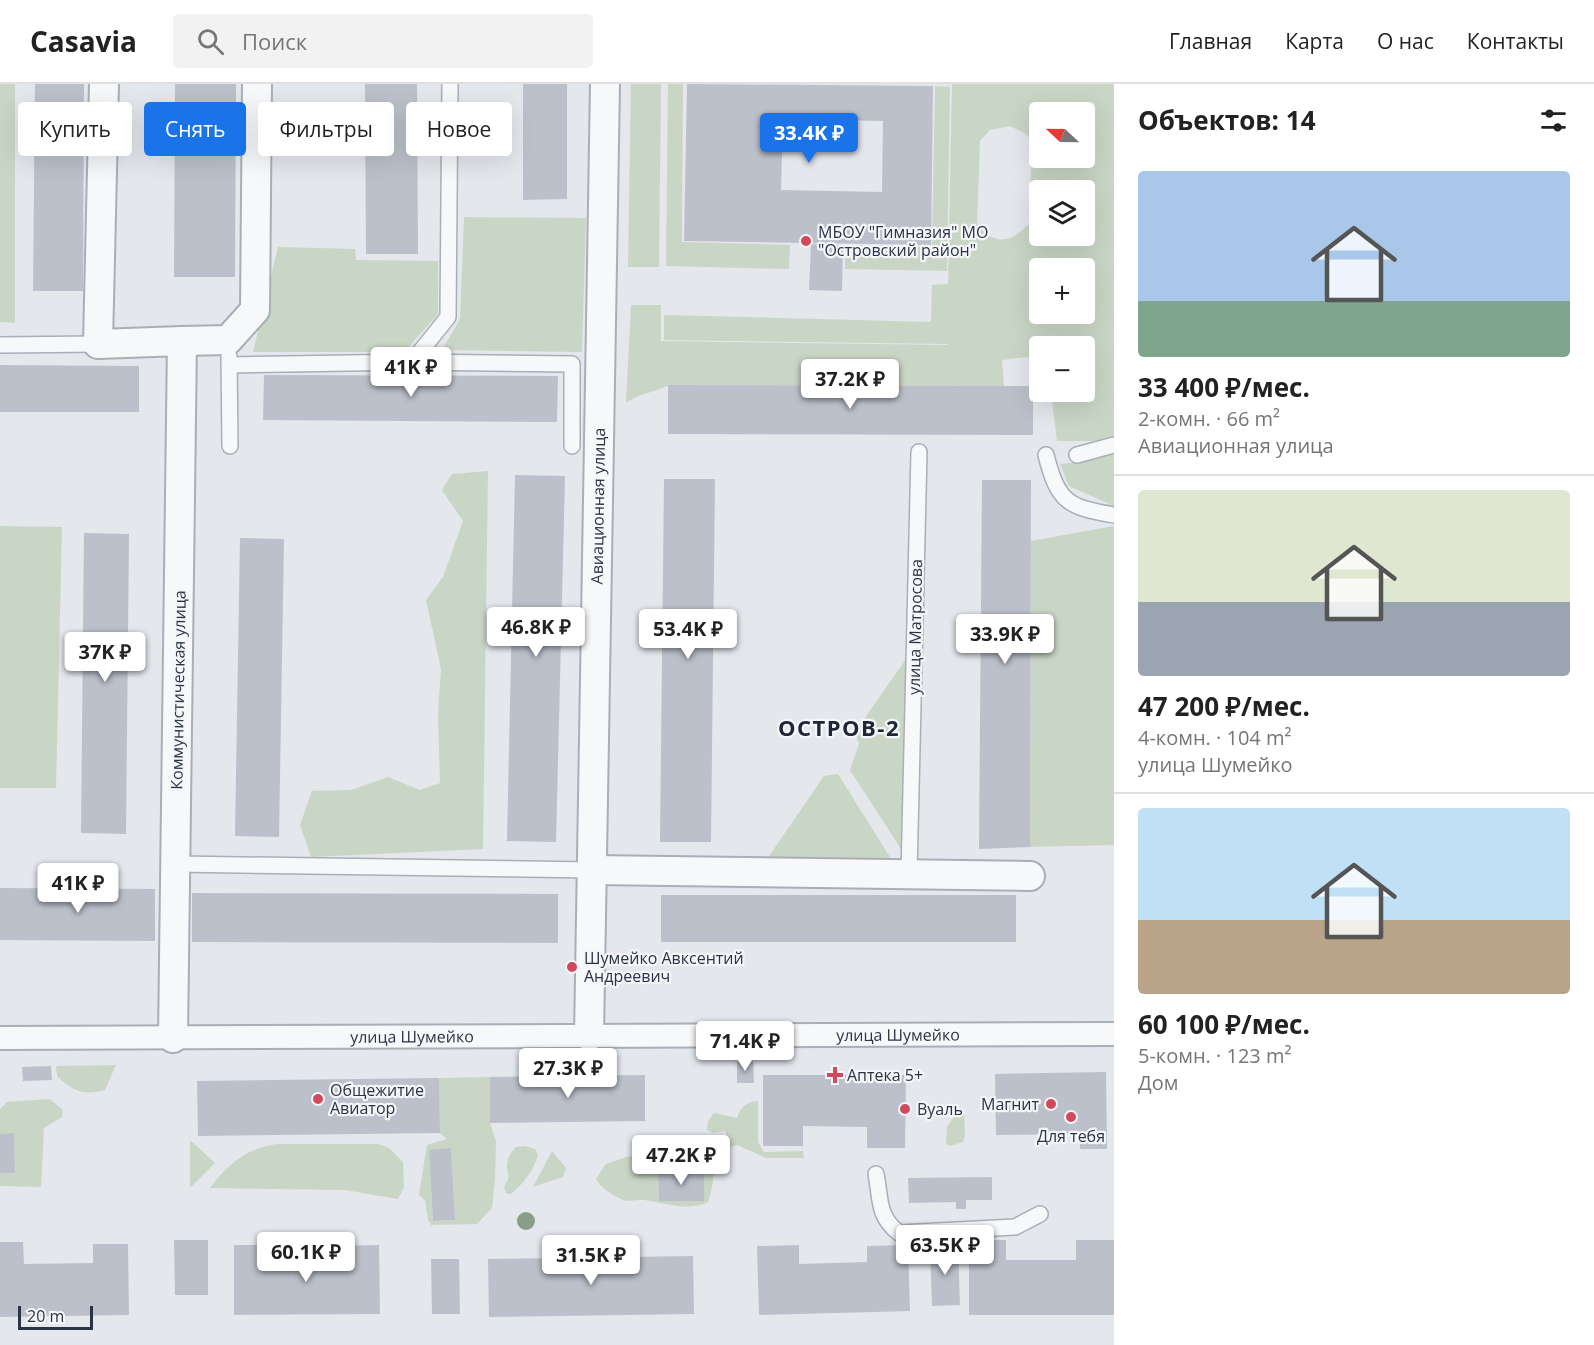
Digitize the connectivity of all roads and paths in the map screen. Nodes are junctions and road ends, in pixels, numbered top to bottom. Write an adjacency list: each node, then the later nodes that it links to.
1 (104, 84): 6 (street)
2 (257, 84): 8 (street)
3 (450, 84): 9 (lane)
4 (605, 84): 18 (street, Авиационная улица)
5 (182, 341): 6 (street); 8 (street); 17 (street, Коммунистическая улица)
6 (98, 344): 7 (lane)
7 (0, 345)
8 (229, 352): 9 (lane); 11 (lane)
9 (412, 362): 12 (lane)
10 (1114, 445): 15 (lane)
11 (230, 446)
12 (572, 446)
13 (919, 452): 19 (lane, улица Матросова)
14 (1046, 455): 16 (lane)
15 (1077, 455)
16 (1114, 515)
17 (176, 864): 18 (lane); 24 (street, Коммунистическая улица)
18 (592, 870): 19 (street); 22 (street, Авиационная улица)
19 (909, 874): 20 (street)
20 (1029, 876)
21 (1114, 1034): 22 (street, улица Шумейко)
22 (589, 1036): 24 (street, улица Шумейко)
23 (0, 1038): 24 (street, улица Шумейко)
24 (173, 1038)
25 (876, 1174): 26 (lane)
26 (1040, 1214)

